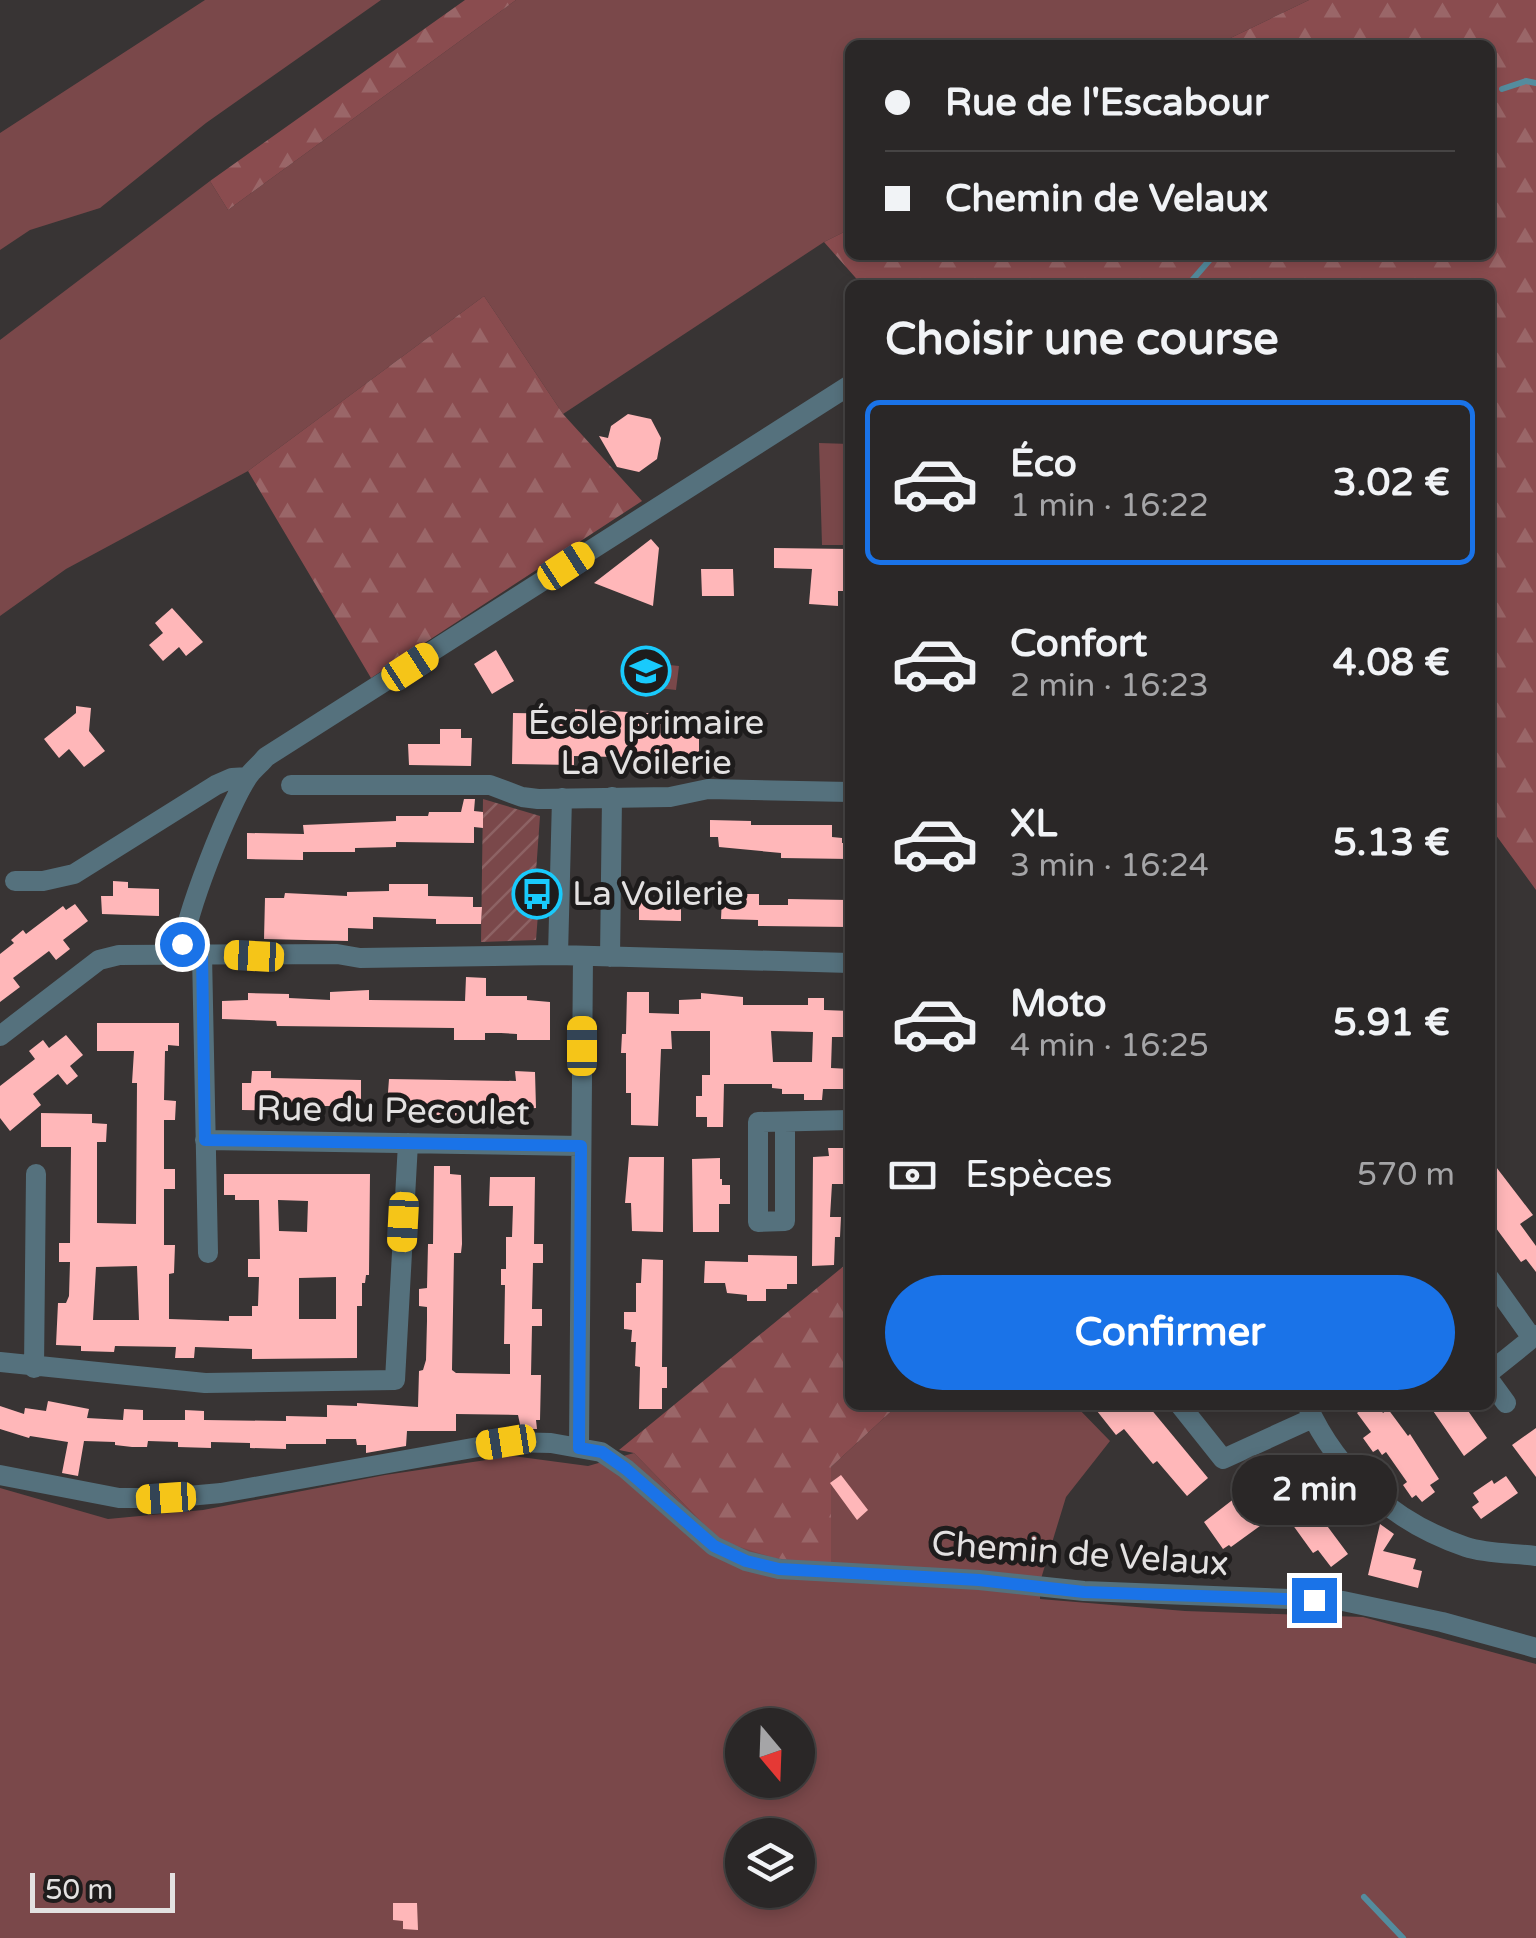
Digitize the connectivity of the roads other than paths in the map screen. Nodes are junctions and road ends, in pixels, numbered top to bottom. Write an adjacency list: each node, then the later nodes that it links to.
1 (845, 388): 2 (street)
2 (248, 777): 7 (street); 8 (street)
3 (291, 785): 5 (street)
4 (845, 792): 6 (street)
5 (562, 798): 6 (street); 9 (street)
6 (612, 798): 11 (street)
7 (15, 881)
8 (192, 953): 9 (street); 13 (street); 16 (street)
9 (558, 955): 10 (street)
10 (582, 956): 11 (street); 18 (street)
11 (610, 957): 12 (street)
12 (845, 963)
13 (0, 1036)
14 (845, 1120): 15 (street)
15 (785, 1122): 15 (street)
16 (205, 1140): 17 (street, Rue du Pecoulet); 20 (street)
17 (408, 1143): 18 (street, Rue du Pecoulet); 24 (street)
18 (581, 1146): 30 (street)
19 (36, 1174): 24 (street)
20 (208, 1252)
21 (1495, 1286): 22 (street)
22 (1534, 1336): 25 (street)
23 (0, 1362): 24 (street)
24 (34, 1368)
25 (1495, 1368)
26 (1495, 1388): 27 (street)
27 (1506, 1403)
28 (1184, 1410): 29 (street)
29 (1310, 1412): 32 (street)
30 (579, 1448): 31 (street, Chemin de Velaux); 33 (street, Chemin de Velaux)
31 (0, 1475)
32 (1536, 1556)
33 (1536, 1648)

